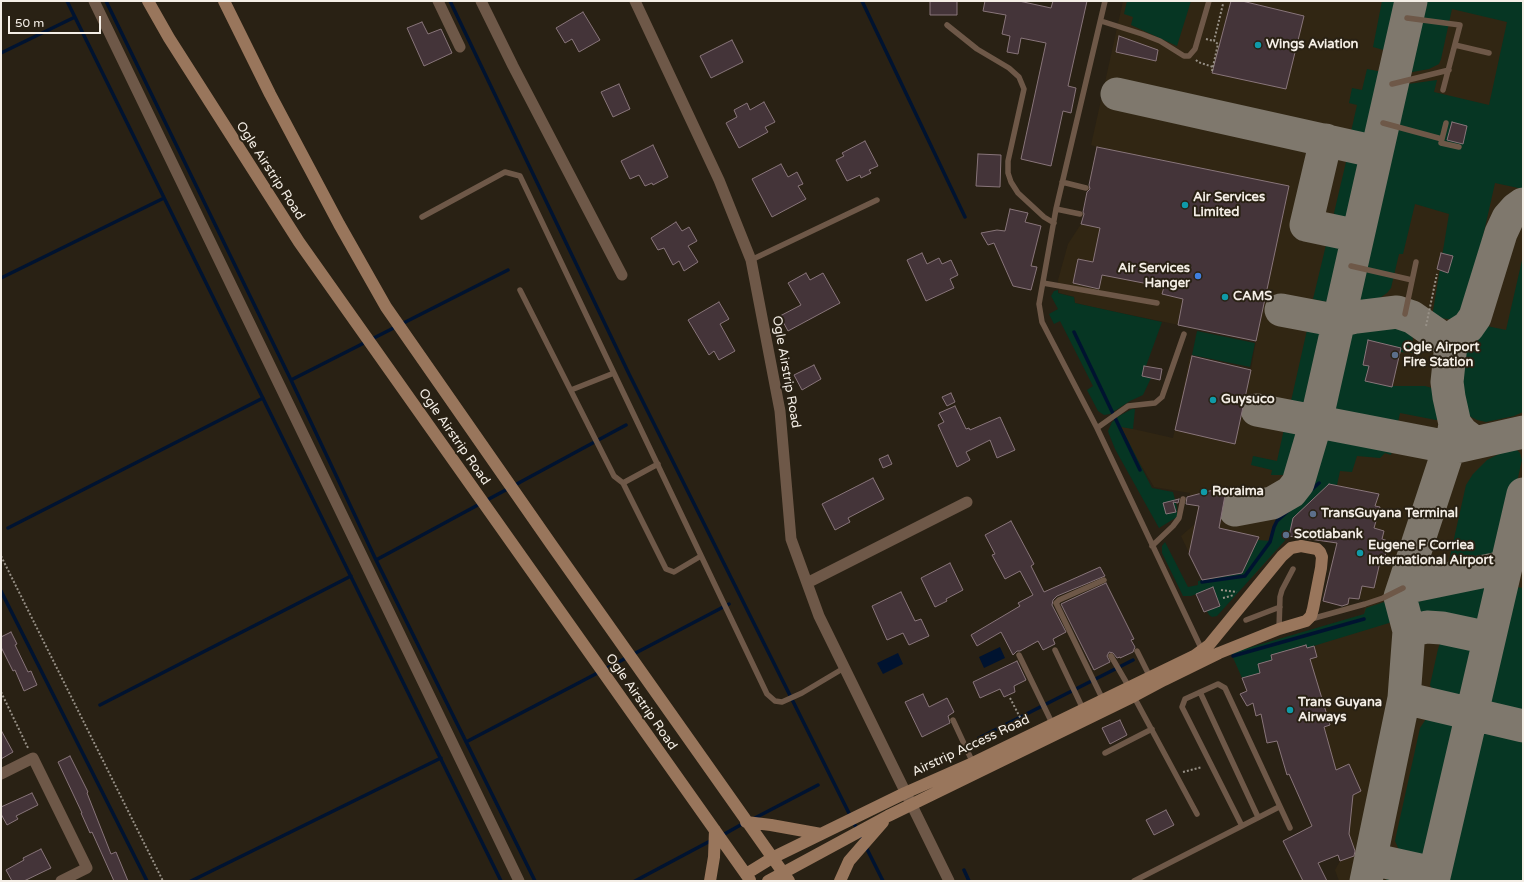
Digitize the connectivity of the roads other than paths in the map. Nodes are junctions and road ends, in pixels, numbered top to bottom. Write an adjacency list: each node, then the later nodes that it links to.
1 (94, 1): 89 (street)
2 (148, 1): 83 (street, Ogle Airstrip Road)
3 (224, 1): 80 (street, Ogle Airstrip Road)
4 (438, 1): 13 (street)
5 (481, 1): 32 (street)
6 (635, 1): 29 (street, Ogle Airstrip Road)
7 (1105, 1): 10 (lane)
8 (1209, 1): 10 (lane)
9 (1407, 18): 12 (lane)
10 (1101, 21): 22 (lane)
11 (947, 25): 28 (lane)
12 (1455, 46): 14 (lane); 15 (lane)
13 (460, 47)
14 (1489, 53)
15 (1449, 70): 16 (lane); 17 (lane)
16 (1392, 84)
17 (1443, 90)
18 (1384, 123): 20 (lane)
19 (1446, 123): 20 (lane)
20 (1442, 139): 21 (lane)
21 (1459, 148)
22 (1062, 182): 23 (lane); 25 (lane)
23 (1086, 188)
24 (877, 200): 29 (lane)
25 (1056, 209): 26 (lane); 28 (lane)
26 (1080, 214)
27 (422, 217): 39 (lane)
28 (1054, 223): 34 (lane)
29 (751, 260): 50 (street, Ogle Airstrip Road)
30 (1416, 262): 33 (lane)
31 (1351, 266): 33 (lane)
32 (622, 275)
33 (1412, 280): 37 (lane)
34 (1043, 283): 36 (lane); 41 (lane)
35 (520, 290): 40 (lane)
36 (1157, 303)
37 (1405, 314)
38 (1184, 334): 41 (lane)
39 (614, 373): 40 (lane); 42 (lane)
40 (571, 390): 43 (lane)
41 (1096, 428): 46 (lane)
42 (658, 464): 43 (lane); 47 (lane)
43 (623, 483): 47 (lane)
44 (1184, 499): 46 (lane)
45 (966, 502): 50 (street)
46 (1152, 546): 59 (lane)
47 (701, 556): 61 (lane)
48 (1293, 569): 52 (lane)
49 (1104, 580): 66 (lane)
50 (807, 583): 61 (street, Ogle Airstrip Road)
51 (1403, 588): 54 (lane)
52 (1280, 607): 53 (lane); 55 (lane)
53 (1246, 620)
54 (1309, 620): 55 (street, Airstrip Access Road); 59 (street)
55 (1279, 629): 59 (street, Airstrip Access Road)
56 (1054, 650): 67 (lane)
57 (1138, 653): 62 (lane)
58 (1019, 655): 69 (lane)
59 (1202, 655): 63 (street, Airstrip Access Road)
60 (1111, 656): 64 (lane)
61 (844, 668): 74 (street, Ogle Airstrip Road)
62 (1148, 672): 63 (street, Airstrip Access Road); 64 (street, Airstrip Access Road)
63 (1163, 675): 64 (street, Airstrip Access Road)
64 (1132, 692): 66 (street, Airstrip Access Road); 70 (lane); 75 (street, Airstrip Access Road)
65 (1200, 692): 76 (lane); 79 (lane); 81 (lane)
66 (1101, 695): 67 (street, Airstrip Access Road)
67 (1081, 705): 69 (street, Airstrip Access Road)
68 (954, 720): 72 (lane)
69 (1050, 720): 72 (street, Airstrip Access Road)
70 (1152, 729): 71 (lane); 77 (lane)
71 (1105, 753)
72 (973, 763): 74 (street, Airstrip Access Road)
73 (1, 774): 88 (street)
74 (905, 793): 75 (street, Ogle Airstrip Road); 84 (street, Airstrip Access Road)
75 (911, 805): 78 (street, Airstrip Access Road); 93 (street, Ogle Airstrip Road)
76 (1279, 807): 79 (lane); 82 (lane)
77 (1197, 814)
78 (888, 816): 86 (street, Airstrip Access Road); 92 (street)
79 (1258, 817): 81 (lane)
80 (746, 822): 84 (street); 85 (street, Ogle Airstrip Road)
81 (1242, 826): 94 (lane)
82 (1290, 828)
83 (715, 830): 87 (street, Ogle Airstrip Road); 90 (street)
84 (821, 834): 85 (street, Airstrip Access Road)
85 (772, 858): 86 (street, Ogle Airstrip Road); 87 (street, Airstrip Access Road)
86 (786, 877): 91 (street, Airstrip Access Road)
87 (748, 879)
88 (61, 881)
89 (519, 881)
90 (710, 881)
91 (768, 881)
92 (840, 881)
93 (949, 881)
94 (1134, 881)

